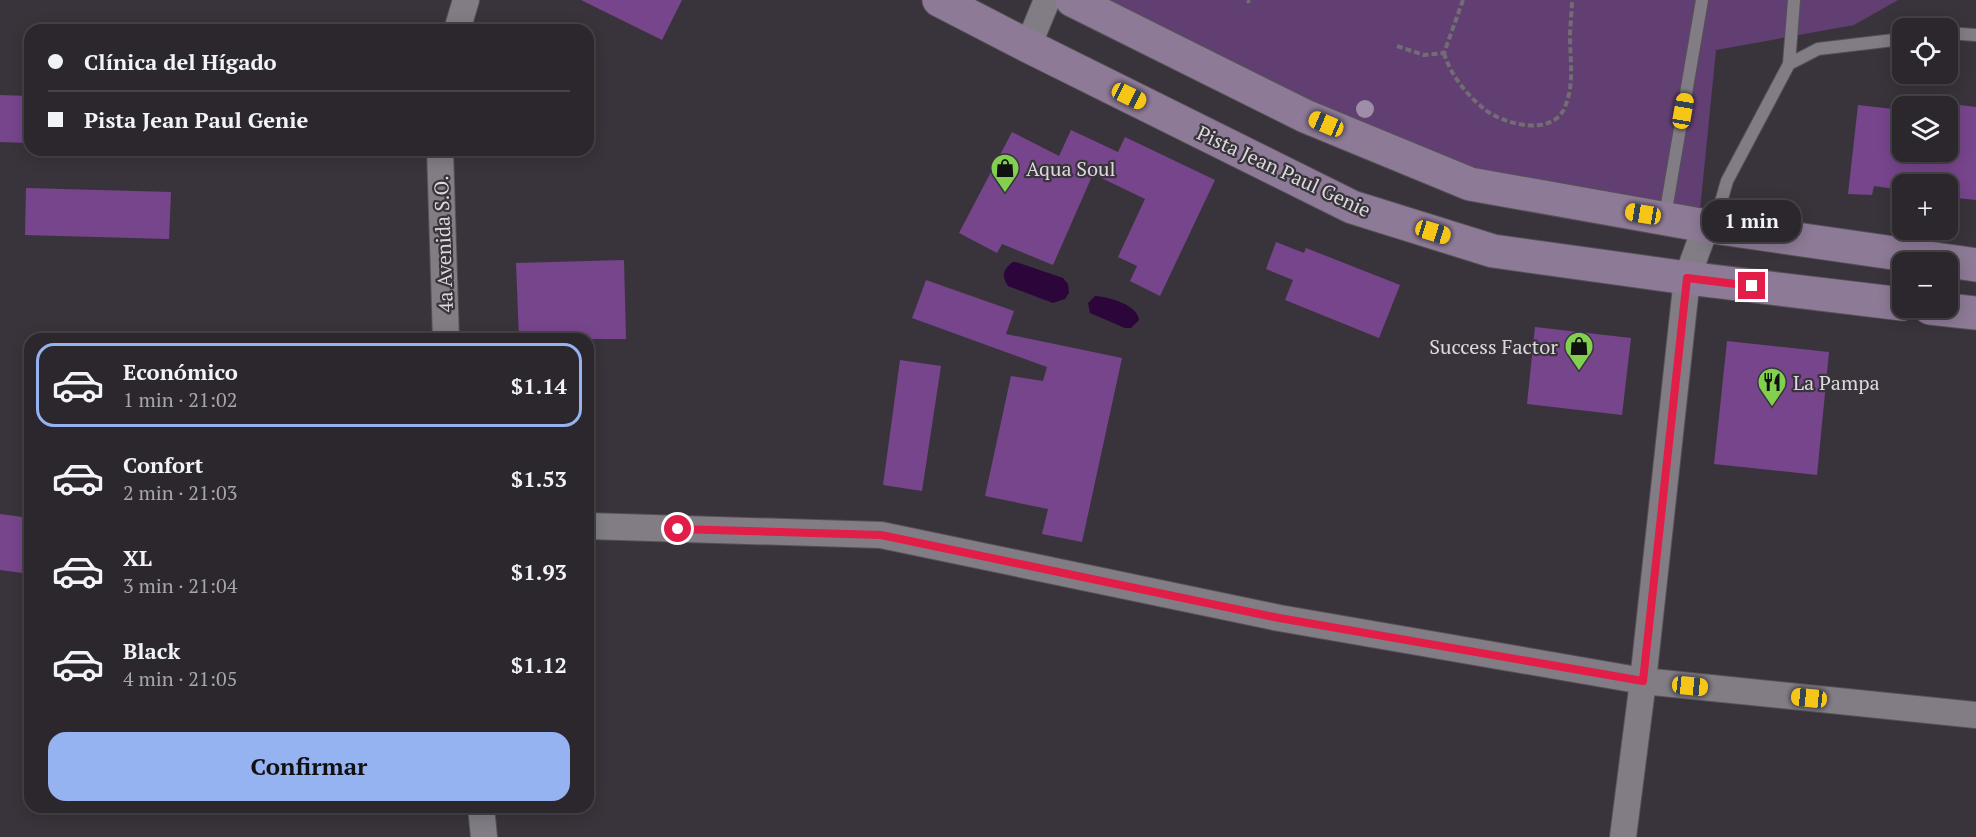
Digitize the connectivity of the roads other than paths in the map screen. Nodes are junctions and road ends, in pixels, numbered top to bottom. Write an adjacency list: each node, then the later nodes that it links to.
1 (466, 0): 7 (street)
2 (939, 0): 11 (main road, Pista Jean Paul Genie)
3 (1047, 0): 11 (street)
4 (1072, 0): 14 (main road)
5 (1702, 0): 14 (lane)
6 (1794, 0): 12 (lane)
7 (459, 24)
8 (1958, 34): 9 (lane)
9 (1976, 35)
10 (1892, 40): 12 (lane)
11 (1028, 46): 17 (main road, Pista Jean Paul Genie)
12 (1789, 64): 15 (lane)
13 (440, 156): 21 (street, 4a Avenida S.O.)
14 (1665, 218): 15 (main road)
15 (1706, 226): 16 (main road); 17 (street)
16 (1976, 265)
17 (1687, 278): 18 (main road, Pista Jean Paul Genie); 23 (street)
18 (1892, 303)
19 (1958, 311): 20 (main road)
20 (1976, 313)
21 (446, 333)
22 (594, 526): 23 (street)
23 (1643, 681): 24 (street); 27 (street)
24 (1976, 715)
25 (482, 813): 26 (street)
26 (484, 837)
27 (1623, 837)

